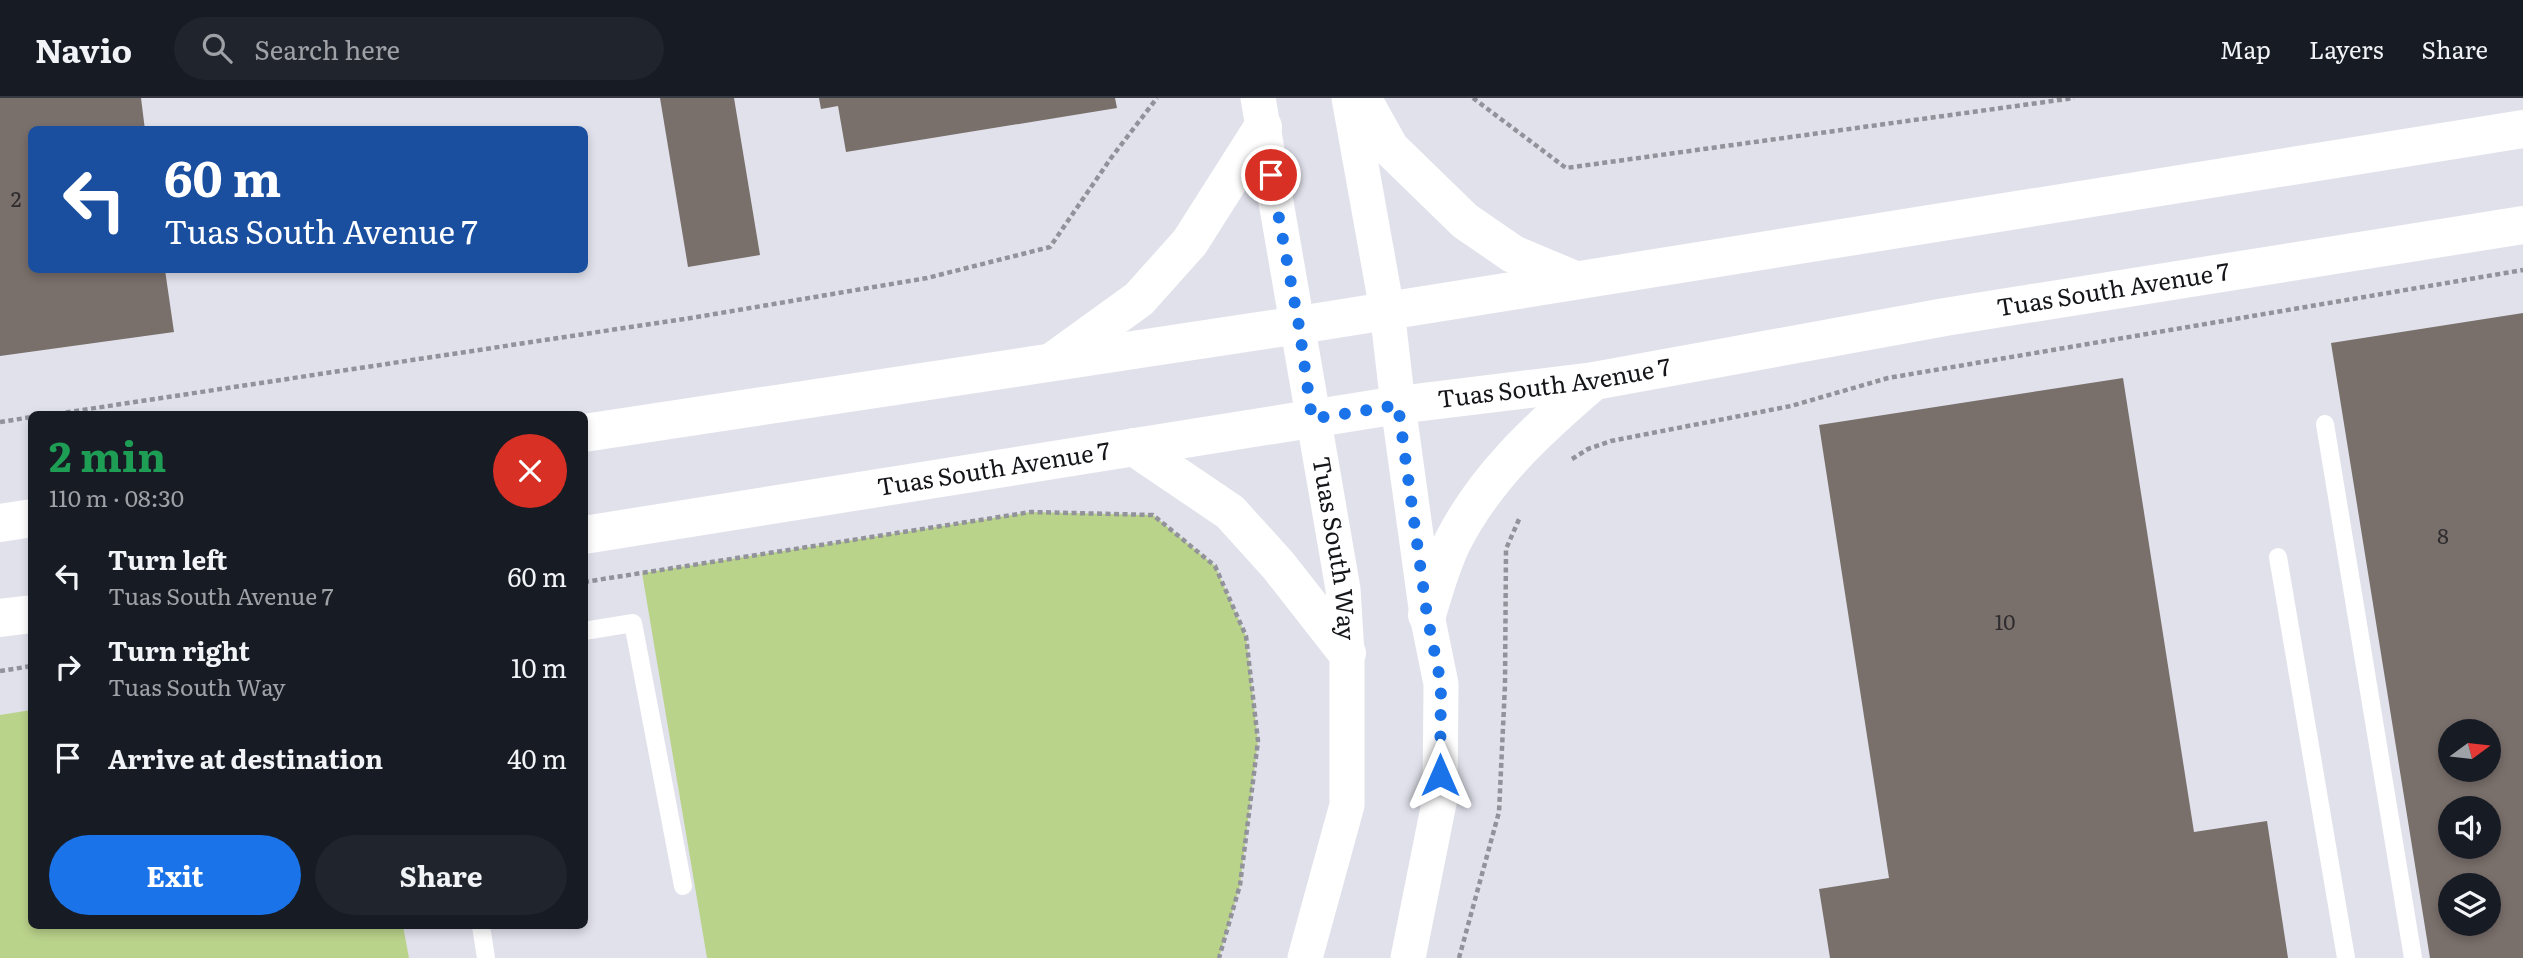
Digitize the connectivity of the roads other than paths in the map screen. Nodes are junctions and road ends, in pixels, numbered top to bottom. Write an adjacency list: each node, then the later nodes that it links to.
1 (1349, 98): 7 (street)
2 (1362, 98): 6 (street)
3 (1260, 113): 8 (street, Tuas South Way); 9 (street)
4 (2523, 129): 6 (street)
5 (2523, 225): 10 (street, Tuas South Avenue 7)
6 (1577, 281): 7 (street)
7 (1387, 310): 8 (street); 11 (street)
8 (1299, 326): 9 (street); 12 (street, Tuas South Way)
9 (1051, 363): 14 (street)
10 (1594, 381): 11 (street, Tuas South Avenue 7); 21 (street)
11 (1398, 405): 12 (street, Tuas South Avenue 7); 21 (street)
12 (1312, 419): 15 (street, Tuas South Avenue 7); 24 (street, Tuas South Way)
13 (2325, 424): 31 (lane)
14 (588, 432)
15 (1134, 447): 18 (street, Tuas South Avenue 7); 24 (street)
16 (28, 519): 17 (street)
17 (0, 523)
18 (588, 534)
19 (2278, 557): 30 (lane)
20 (28, 614): 22 (street)
21 (1427, 615): 29 (street)
22 (0, 618)
23 (588, 630): 25 (lane)
24 (1348, 653): 28 (street, Tuas South Way)
25 (683, 886)
26 (481, 929): 27 (lane)
27 (486, 958)
28 (1305, 958)
29 (1408, 958)
30 (2346, 958)
31 (2413, 958)

